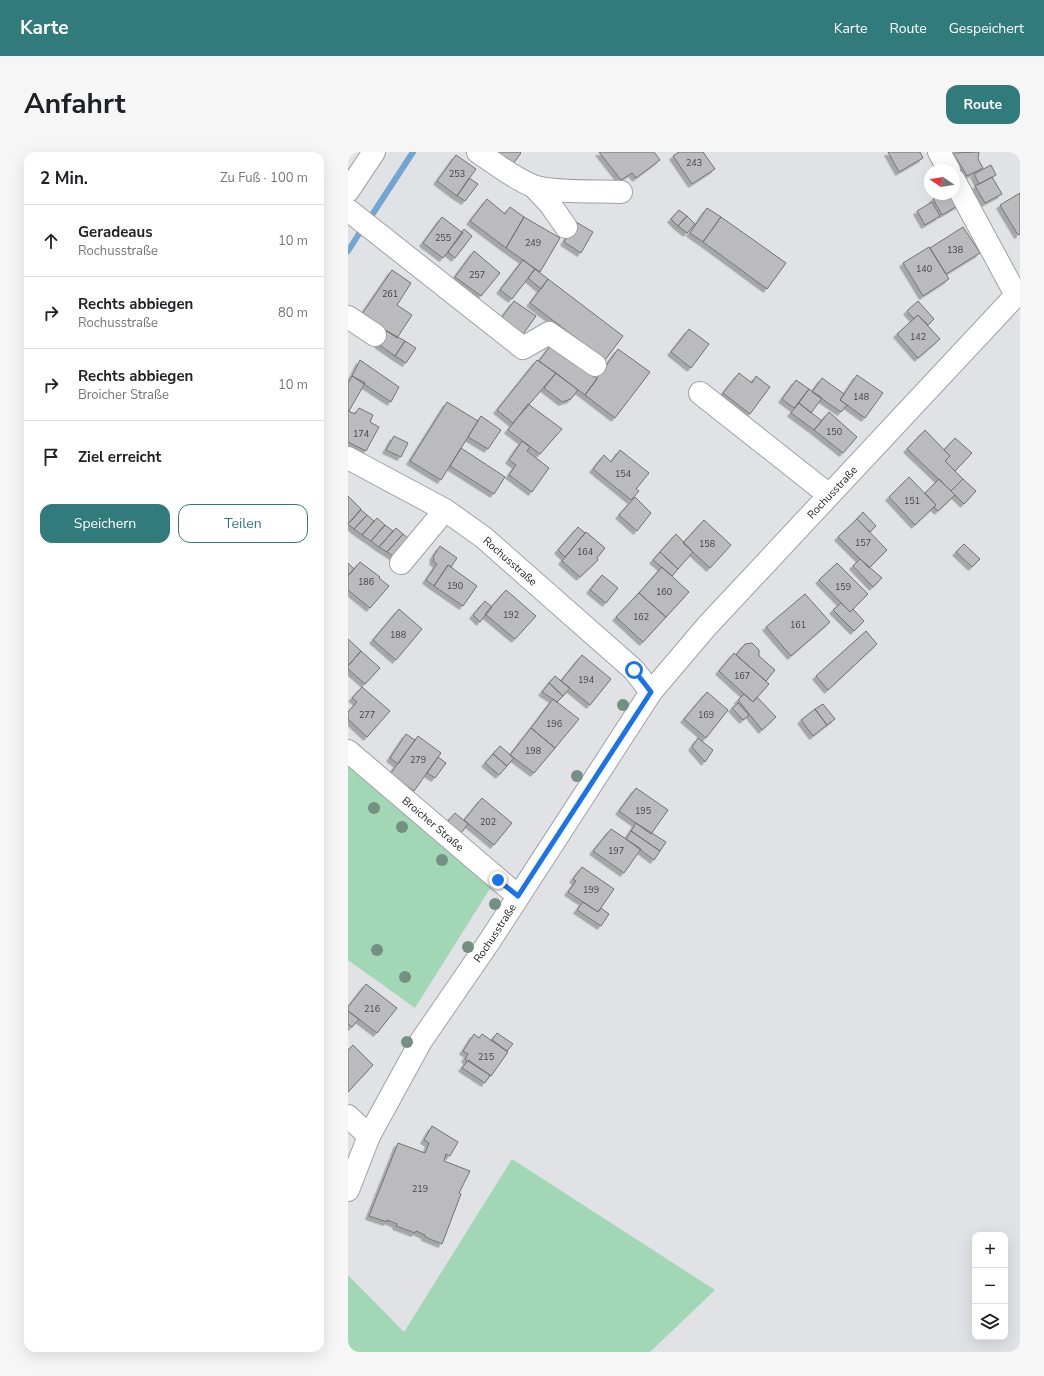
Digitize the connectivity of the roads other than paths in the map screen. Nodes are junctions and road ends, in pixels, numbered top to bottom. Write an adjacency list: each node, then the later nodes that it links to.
1 (374, 152): 7 (street)
2 (478, 152): 5 (street)
3 (939, 152): 4 (street)
4 (946, 164)
5 (534, 187): 8 (street); 10 (street)
6 (960, 191): 11 (street, Rochusstraße)
7 (348, 192)
8 (621, 192)
9 (348, 210): 14 (street)
10 (566, 227)
11 (1018, 293): 17 (street, Rochusstraße)
12 (348, 317): 13 (street)
13 (375, 336)
14 (595, 365)
15 (700, 393): 17 (street)
16 (348, 458): 18 (street, Rochusstraße)
17 (829, 495): 20 (street, Rochusstraße)
18 (445, 510): 19 (street); 20 (street, Rochusstraße)
19 (401, 563)
20 (651, 692): 22 (street, Rochusstraße)
21 (348, 751): 22 (street, Broicher Straße)
22 (518, 896): 24 (street, Rochusstraße)
23 (348, 1116): 24 (street)
24 (369, 1136): 25 (street, Rochusstraße)
25 (348, 1190)

